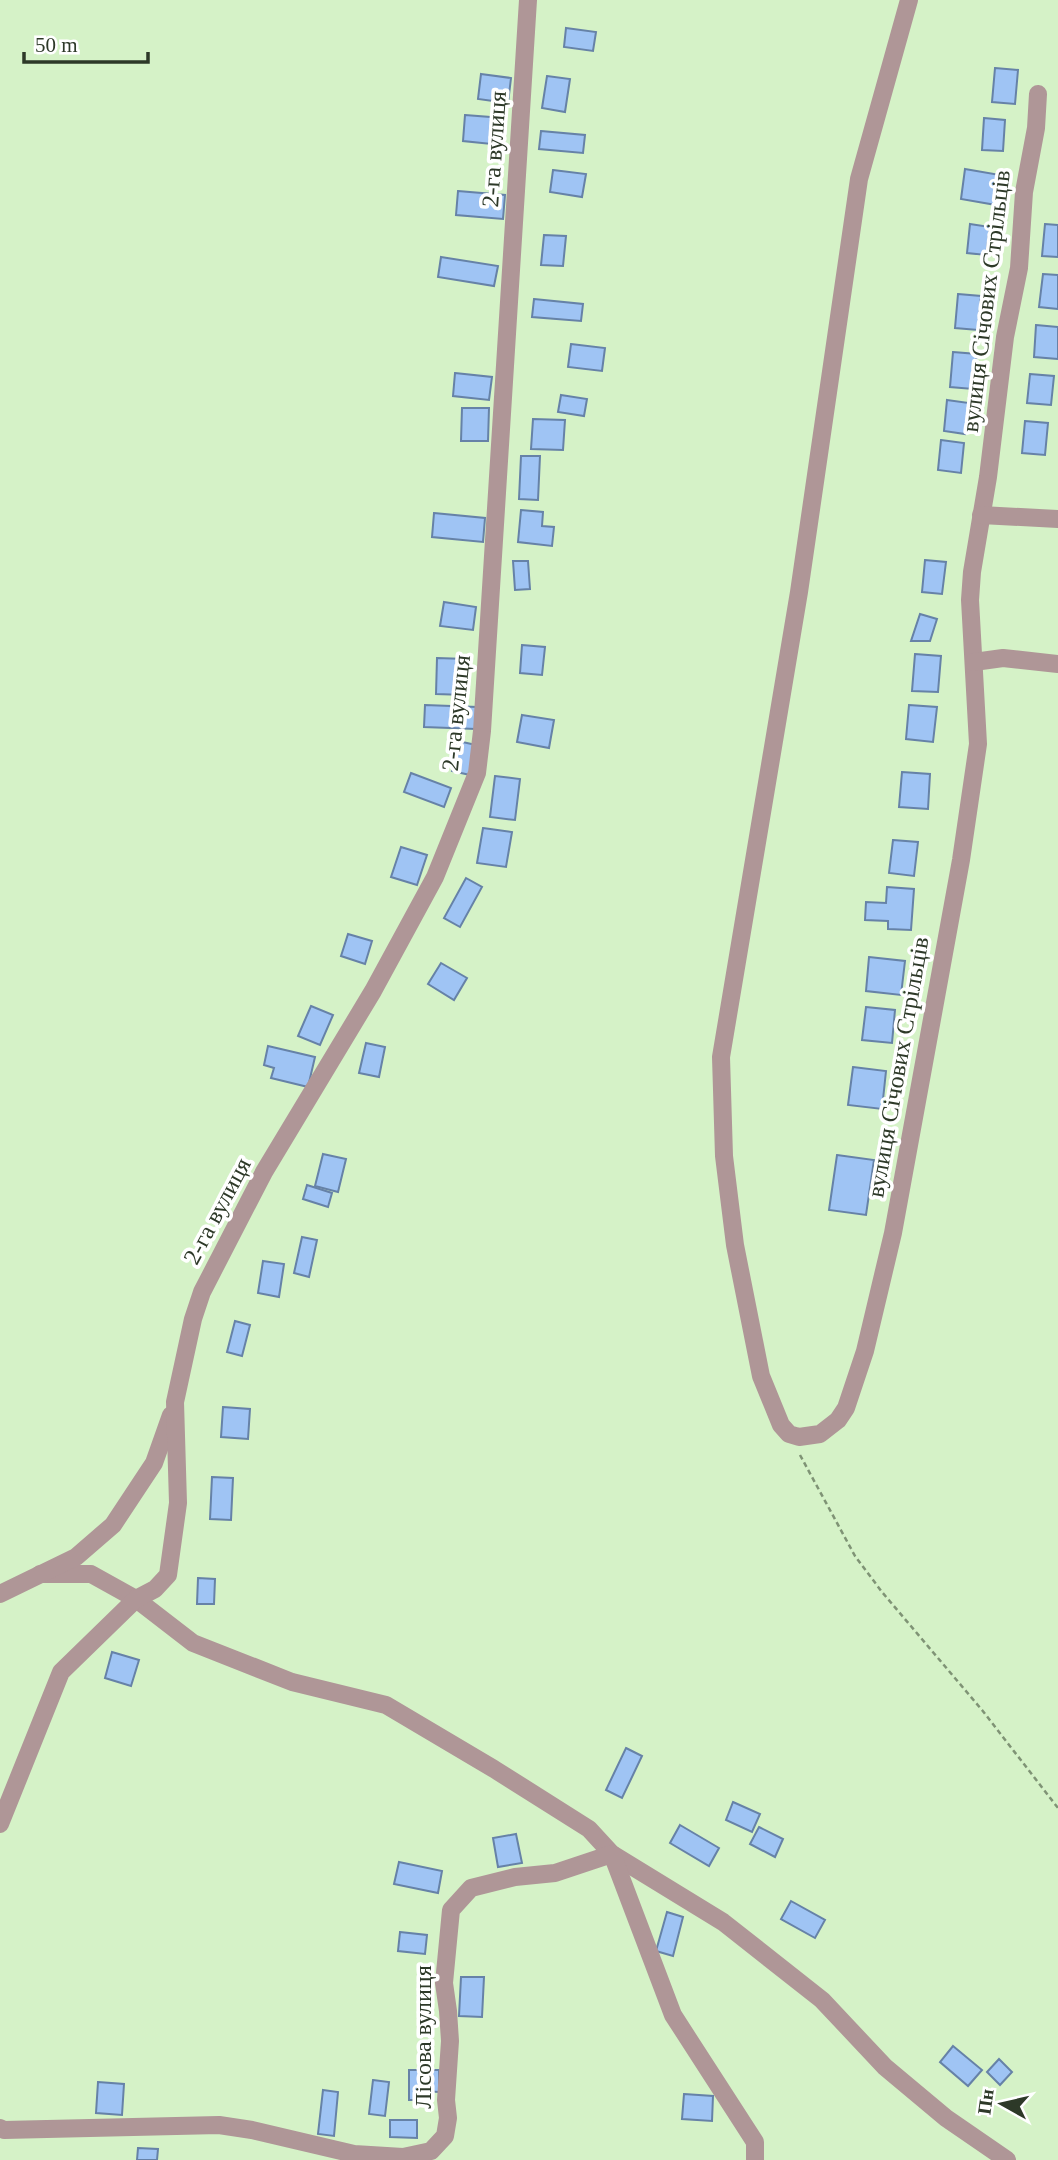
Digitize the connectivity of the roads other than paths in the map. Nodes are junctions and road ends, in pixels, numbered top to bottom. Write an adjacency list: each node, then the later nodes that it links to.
1 (528, 0): 8 (street, 2-га вулиця)
2 (909, 0): 6 (street, вулиця Січових Стрільців)
3 (1038, 94): 4 (street, вулиця Січових Стрільців)
4 (981, 515): 5 (street); 6 (street, вулиця Січових Стрільців)
5 (1058, 519)
6 (974, 662): 7 (street)
7 (1058, 664)
8 (175, 1402): 9 (street, 2-га вулиця); 11 (street, 2-га вулиця)
9 (40, 1574): 10 (street); 11 (street)
10 (0, 1594)
11 (136, 1599): 12 (street); 13 (street)
12 (0, 1824)
13 (612, 1854): 14 (street, Лісова вулиця); 15 (street); 16 (street)
14 (0, 2128)
15 (755, 2160)
16 (1007, 2160)

